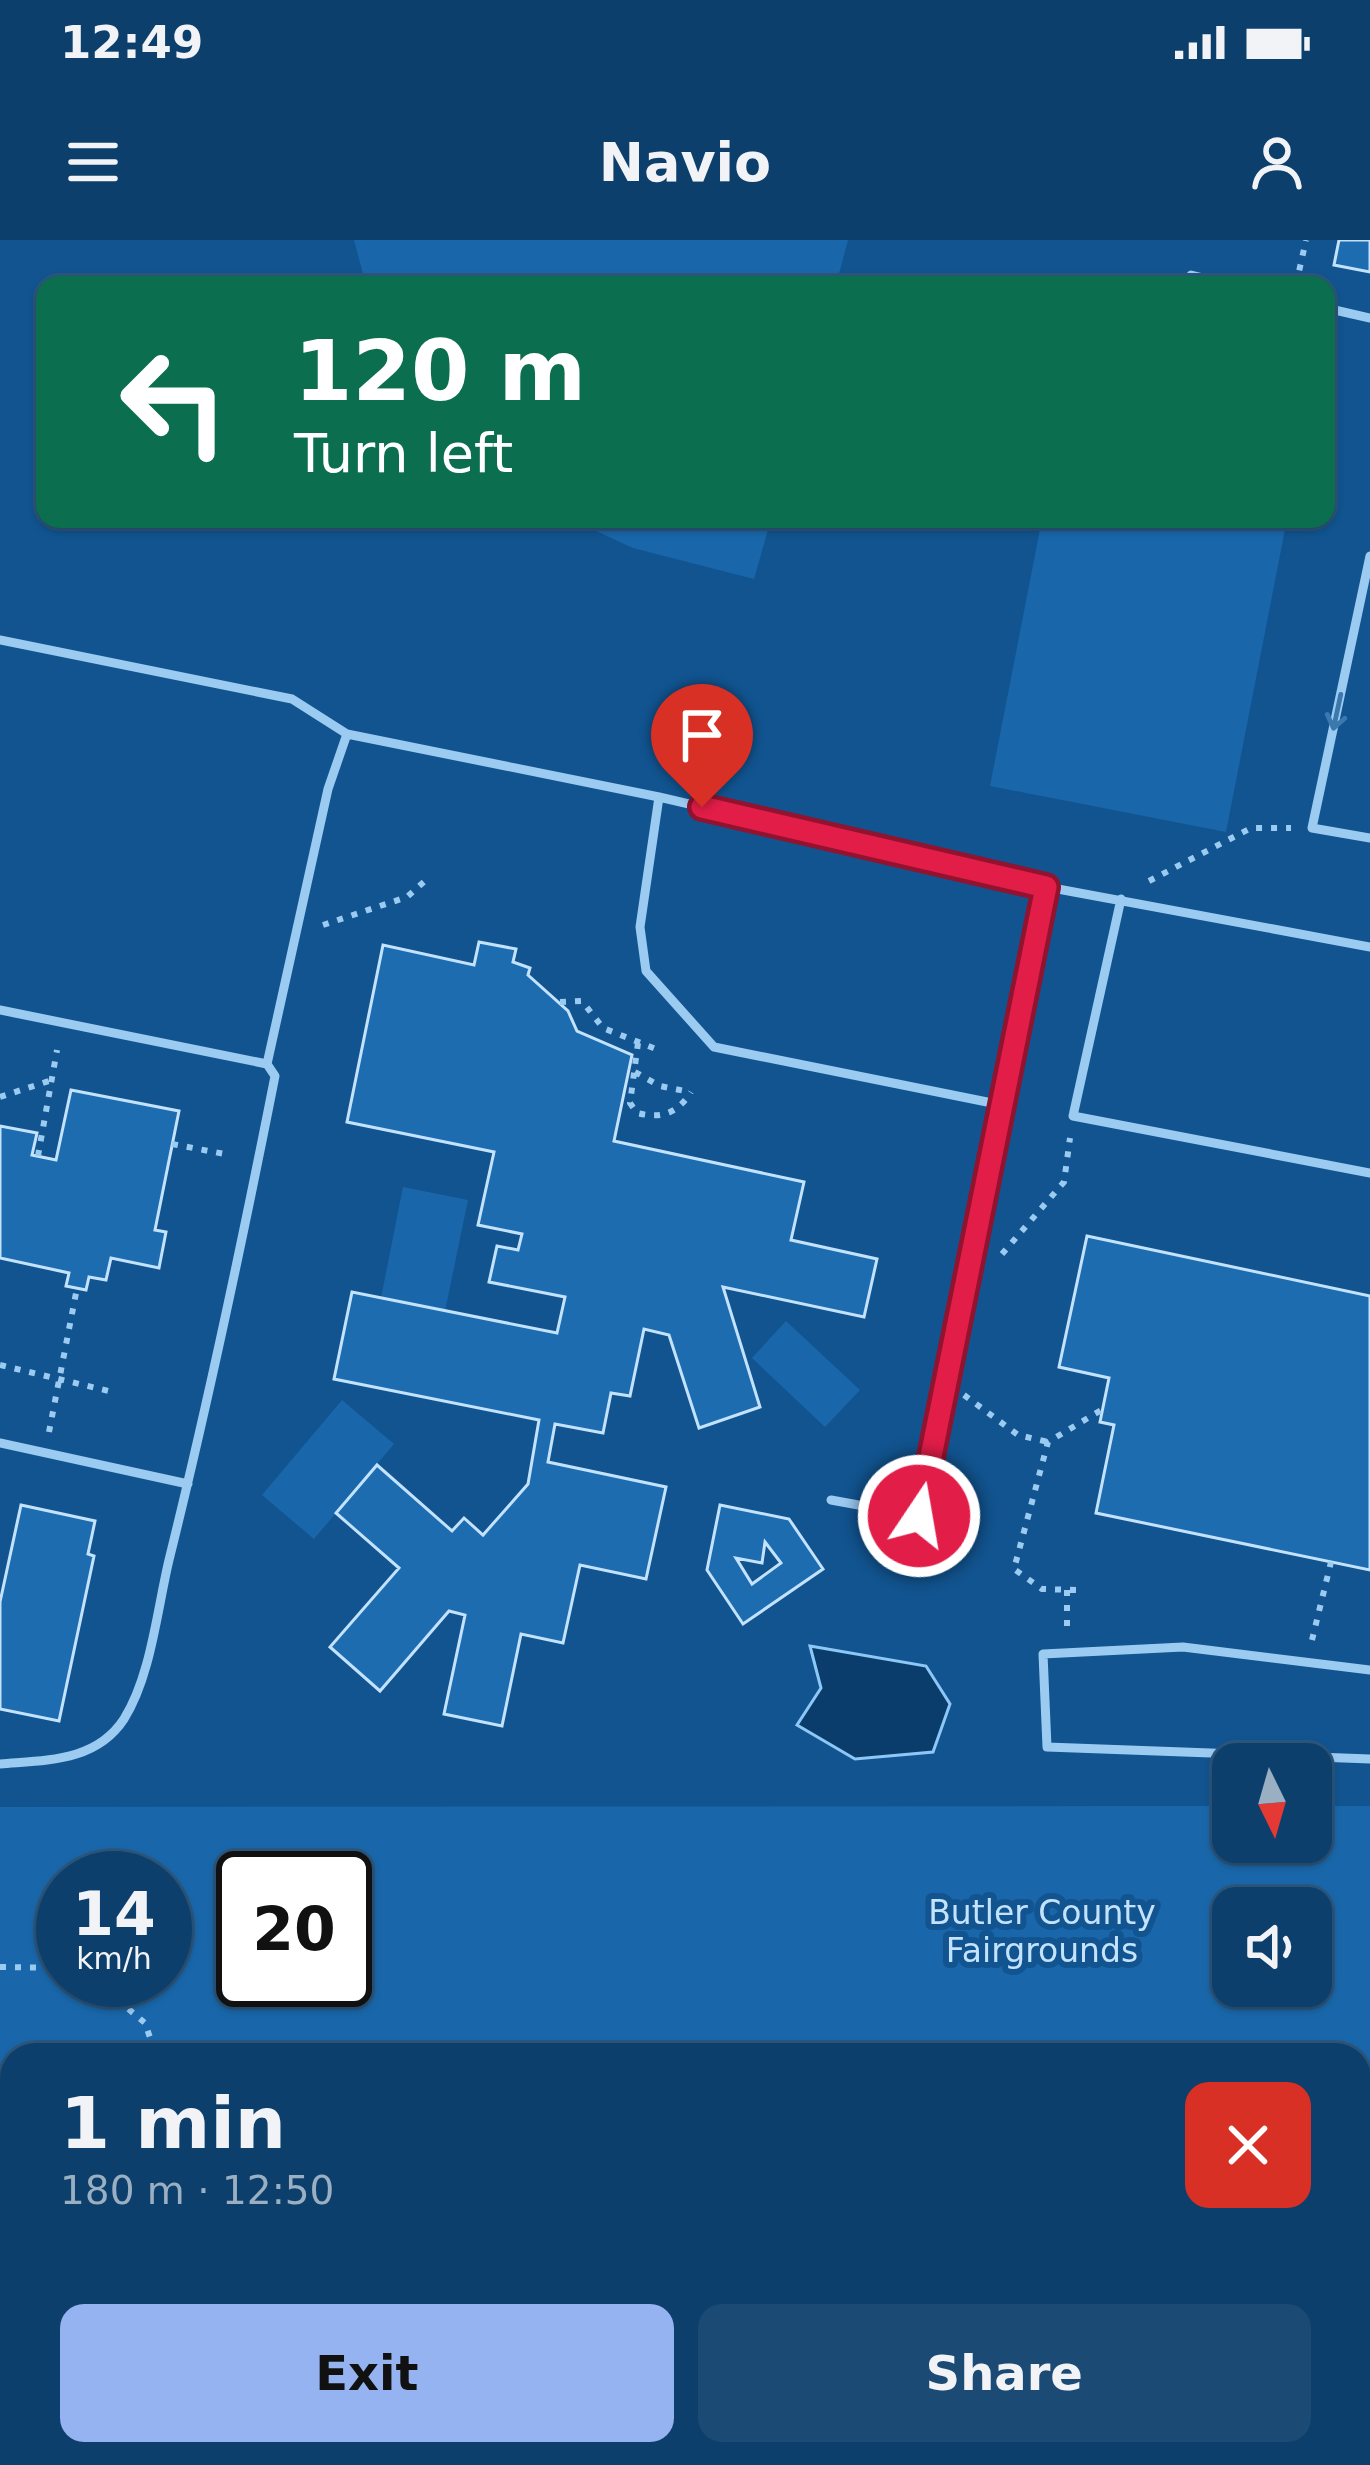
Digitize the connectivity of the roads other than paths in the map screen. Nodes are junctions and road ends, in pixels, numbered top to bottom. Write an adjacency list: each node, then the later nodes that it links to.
1 (1191, 275): 2 (lane)
2 (1195, 276)
3 (1335, 310): 4 (lane)
4 (1370, 318)
5 (1370, 556): 9 (lane, one-way to 9)
6 (0, 640): 7 (lane)
7 (347, 734): 8 (lane); 14 (lane)
8 (659, 797): 10 (lane); 15 (lane)
9 (1370, 838)
10 (1046, 887): 11 (lane); 15 (lane)
11 (1120, 899): 12 (lane); 16 (lane)
12 (1370, 947)
13 (0, 1010): 14 (lane)
14 (267, 1064): 18 (lane)
15 (1003, 1105): 19 (lane)
16 (1370, 1173)
17 (0, 1443): 18 (lane)
18 (188, 1484): 22 (lane)
19 (831, 1500)
20 (1370, 1670): 21 (lane)
21 (1370, 1759)
22 (0, 1764)

